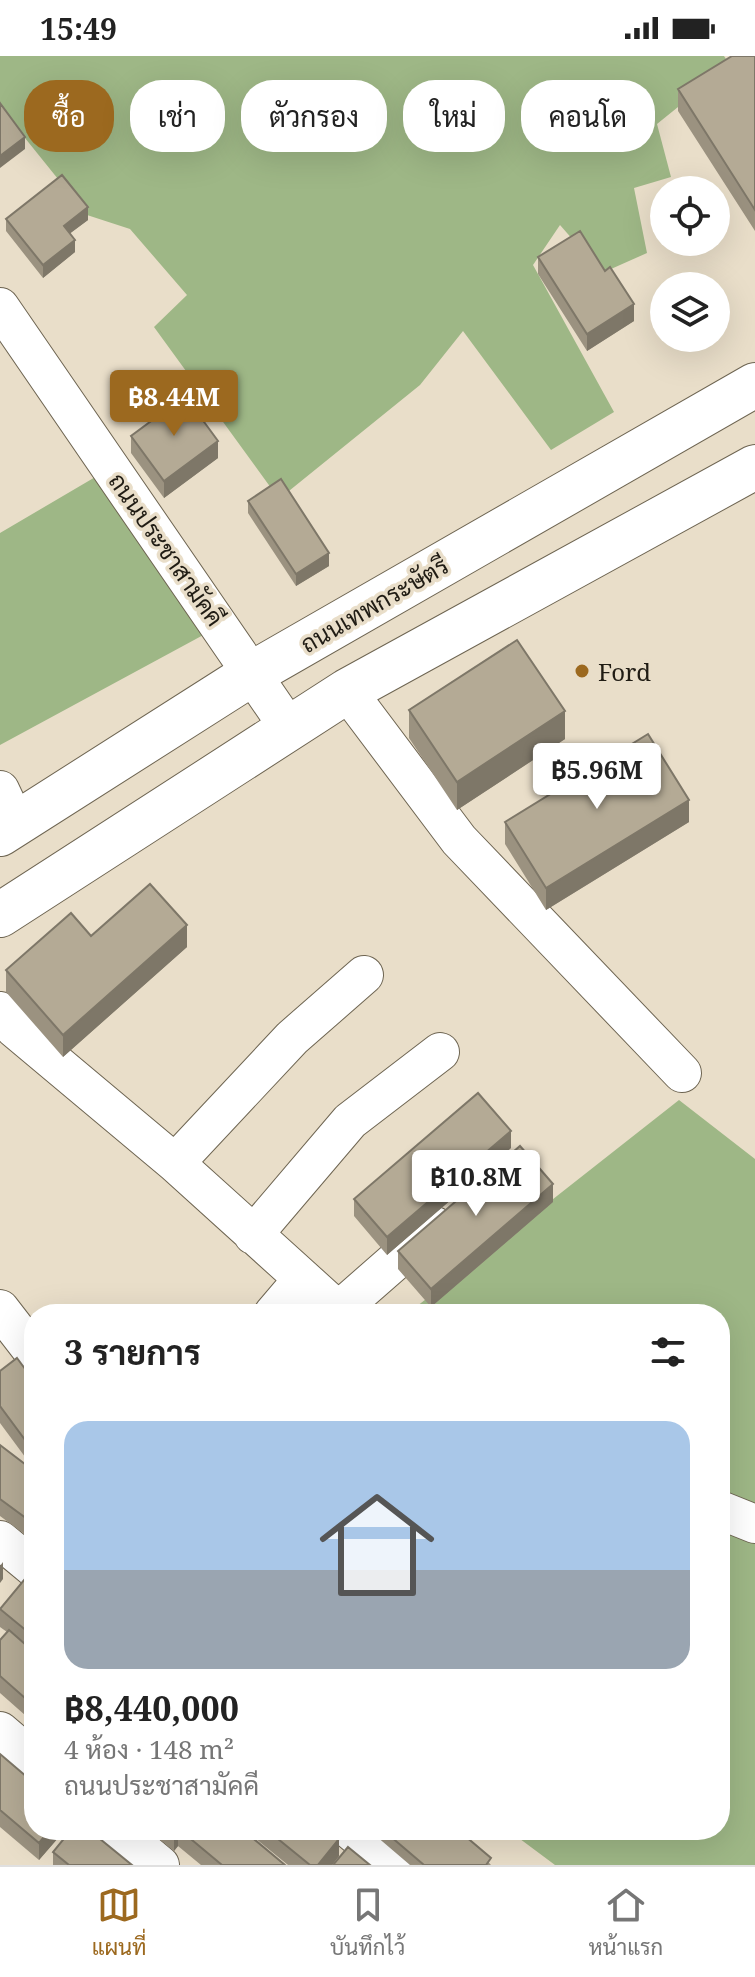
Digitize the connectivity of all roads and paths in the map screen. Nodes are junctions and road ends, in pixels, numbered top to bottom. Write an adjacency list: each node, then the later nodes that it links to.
1 (0, 307): 4 (street, ถนนประชาสามัคคี)
2 (755, 385): 4 (main road, ถนนเทพกระษัตรี)
3 (755, 467): 5 (main road)
4 (253, 673): 6 (street, ถนนประชาสามัคคี); 7 (main road, ถนนเทพกระษัตรี)
5 (347, 691): 6 (main road); 12 (street)
6 (289, 728): 8 (main road)
7 (5, 816)
8 (0, 915)
9 (364, 975): 13 (street)
10 (0, 1011): 13 (street)
11 (440, 1052): 15 (street)
12 (682, 1073)
13 (175, 1163): 15 (street)
14 (455, 1209): 19 (street)
15 (253, 1235): 16 (street)
16 (302, 1280): 17 (street); 18 (street)
17 (282, 1304)
18 (330, 1304)
19 (349, 1304)
20 (0, 1309): 21 (street)
21 (24, 1340)
22 (730, 1514): 23 (street)
23 (755, 1524)
24 (0, 1540): 25 (street)
25 (24, 1560)
26 (0, 1731): 27 (street)
27 (24, 1751)
28 (130, 1840): 30 (street)
29 (362, 1840): 31 (street)
30 (160, 1865)
31 (392, 1865)

